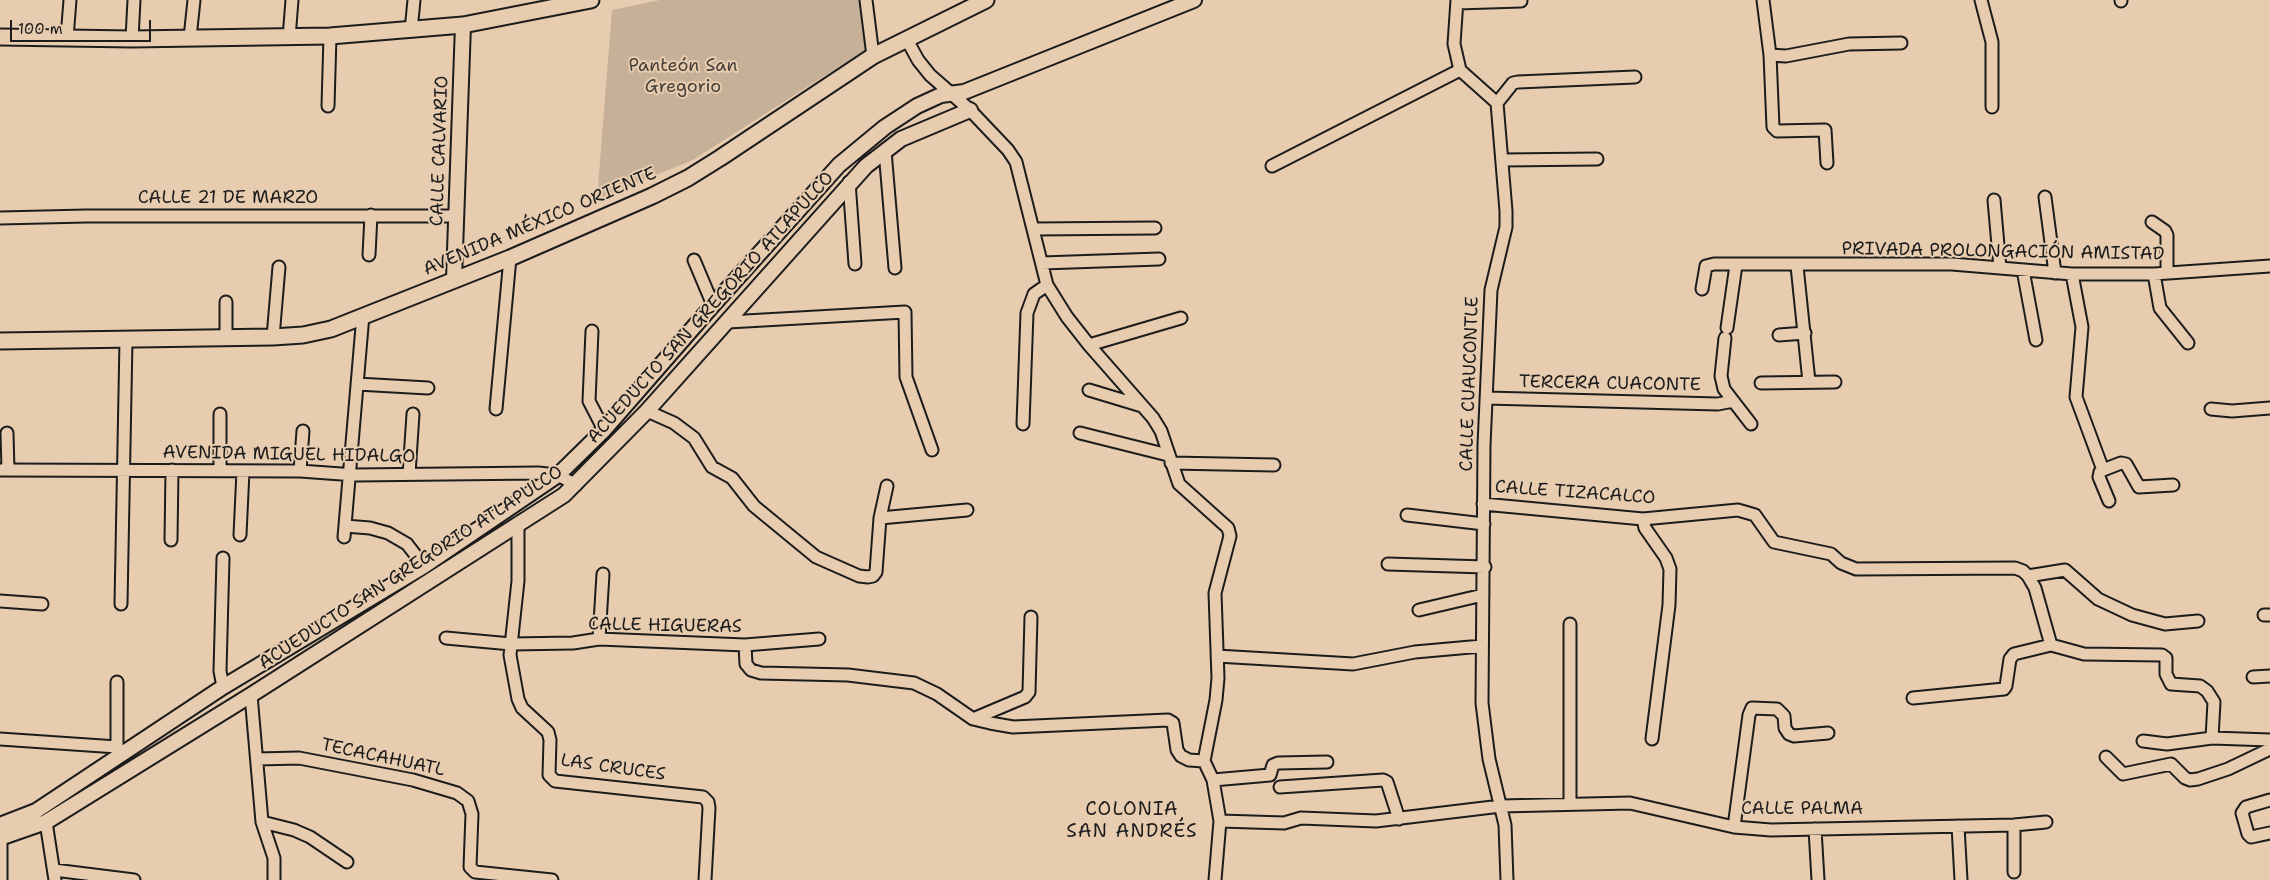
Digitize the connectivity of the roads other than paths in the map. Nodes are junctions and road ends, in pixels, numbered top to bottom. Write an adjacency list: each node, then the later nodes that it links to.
1 (70, 0): 19 (street)
2 (134, 0): 23 (street)
3 (194, 0): 20 (street)
4 (292, 0): 21 (street)
5 (414, 0): 16 (street)
6 (591, 0): 14 (main road)
7 (866, 0): 26 (street)
8 (986, 0): 22 (main road, AVENIDA MÉXICO ORIENTE)
9 (1194, 0): 29 (street, ACUEDUCTO SAN GREGORIO ATLAPULCO)
10 (1763, 0): 25 (street)
11 (1981, 0): 32 (street)
12 (1521, 1): 13 (street)
13 (1457, 2): 27 (street)
14 (545, 5): 15 (main road)
15 (463, 25): 16 (main road); 43 (street, CALLE CALVARIO)
16 (411, 30): 17 (main road)
17 (330, 36): 21 (main road); 31 (street)
18 (0, 37): 19 (main road)
19 (67, 38): 23 (main road)
20 (190, 38): 21 (main road); 23 (main road)
21 (289, 38)
22 (906, 38): 26 (main road, AVENIDA MÉXICO ORIENTE); 29 (street)
23 (132, 39)
24 (1901, 43): 25 (street)
25 (1770, 55): 37 (street)
26 (873, 56): 49 (main road, AVENIDA MÉXICO ORIENTE)
27 (1460, 70): 30 (street); 38 (street)
28 (1635, 77): 30 (street)
29 (951, 94): 33 (street); 69 (street, ACUEDUCTO SAN GREGORIO ATLAPULCO)
30 (1497, 103): 36 (street, CALLE CUAUCONTLE)
31 (328, 106)
32 (1992, 107)
33 (970, 110): 34 (street, ACUEDUCTO SAN GREGORIO ATLAPULCO); 47 (street)
34 (885, 151): 39 (street, ACUEDUCTO SAN GREGORIO ATLAPULCO); 58 (street)
35 (1597, 159): 36 (street)
36 (1503, 160): 89 (street, CALLE CUAUCONTLE)
37 (1827, 164)
38 (1272, 166)
39 (850, 182): 53 (street); 72 (street, ACUEDUCTO SAN GREGORIO ATLAPULCO)
40 (2045, 197): 61 (street)
41 (1994, 200): 59 (street)
42 (371, 215): 43 (street, CALLE 21 DE MARZO); 44 (street, CALLE 21 DE MARZO); 48 (street)
43 (456, 216): 65 (street, CALLE CALVARIO)
44 (0, 218)
45 (2152, 222): 62 (street)
46 (1155, 228): 47 (street)
47 (1034, 229): 52 (street)
48 (369, 255)
49 (510, 258): 65 (main road, AVENIDA MÉXICO ORIENTE); 93 (street)
50 (1159, 259): 52 (street)
51 (694, 260): 69 (street)
52 (1042, 263): 66 (street)
53 (855, 264)
54 (1736, 265): 55 (street, PRIVADA PROLONGACIÓN AMISTAD); 67 (street, PRIVADA PROLONGACIÓN AMISTAD); 90 (street)
55 (1797, 266): 59 (street, PRIVADA PROLONGACIÓN AMISTAD); 74 (street)
56 (2270, 266): 62 (street, PRIVADA PROLONGACIÓN AMISTAD)
57 (279, 267): 76 (street)
58 (895, 268)
59 (2000, 268): 60 (street, PRIVADA PROLONGACIÓN AMISTAD)
60 (2023, 270): 61 (street, PRIVADA PROLONGACIÓN AMISTAD); 79 (street)
61 (2055, 272): 63 (street, PRIVADA PROLONGACIÓN AMISTAD)
62 (2167, 273): 64 (street, PRIVADA PROLONGACIÓN AMISTAD)
63 (2072, 274): 64 (street, PRIVADA PROLONGACIÓN AMISTAD); 110 (street)
64 (2154, 274): 81 (street)
65 (454, 279): 70 (main road, AVENIDA MÉXICO ORIENTE)
66 (1047, 285): 82 (street); 98 (street)
67 (1702, 290)
68 (226, 302): 77 (street)
69 (713, 305): 100 (street, ACUEDUCTO SAN GREGORIO ATLAPULCO)
70 (363, 315): 76 (main road, AVENIDA MÉXICO ORIENTE); 86 (street)
71 (1181, 318): 82 (street)
72 (728, 322): 95 (street, ACUEDUCTO SAN GREGORIO ATLAPULCO); 104 (street)
73 (592, 330): 100 (street)
74 (1805, 333): 75 (street); 83 (street)
75 (1779, 335)
76 (273, 337): 77 (main road, AVENIDA MÉXICO ORIENTE)
77 (226, 338): 78 (main road, AVENIDA MÉXICO ORIENTE)
78 (126, 340): 80 (main road, AVENIDA MÉXICO ORIENTE); 113 (street)
79 (2036, 340)
80 (0, 341)
81 (2188, 343)
82 (1089, 345): 91 (street)
83 (1809, 382): 84 (street); 85 (street)
84 (1835, 382)
85 (1761, 383)
86 (357, 384): 87 (street); 114 (street)
87 (428, 388)
88 (1089, 390): 91 (street)
89 (1486, 398): 90 (street, TERCERA CUACONTE); 121 (street, CALLE CUAUCONTLE)
90 (1733, 401): 99 (street)
91 (1144, 407): 105 (street)
92 (2270, 408): 94 (street)
93 (496, 409)
94 (2211, 409)
95 (647, 411): 117 (street, ACUEDUCTO SAN GREGORIO ATLAPULCO); 124 (street)
96 (220, 414): 109 (street)
97 (413, 414): 115 (street)
98 (1023, 424)
99 (1751, 424)
100 (604, 430): 116 (street, ACUEDUCTO SAN GREGORIO ATLAPULCO)
101 (303, 431): 112 (street)
102 (6, 433): 107 (street)
103 (1080, 433): 105 (street)
104 (932, 450)
105 (1169, 459): 106 (street); 151 (street)
106 (1274, 465)
107 (4, 470): 113 (street, AVENIDA MIGUEL HIDALGO)
108 (172, 470): 109 (street, AVENIDA MIGUEL HIDALGO); 113 (street, AVENIDA MIGUEL HIDALGO); 129 (street)
109 (220, 470): 111 (street, AVENIDA MIGUEL HIDALGO)
110 (2103, 470): 118 (street); 120 (street)
111 (243, 471): 112 (street, AVENIDA MIGUEL HIDALGO); 128 (street)
112 (300, 471): 114 (street, AVENIDA MIGUEL HIDALGO)
113 (124, 472): 139 (street)
114 (348, 474): 115 (street, AVENIDA MIGUEL HIDALGO); 132 (street)
115 (409, 474): 116 (street, AVENIDA MIGUEL HIDALGO)
116 (558, 475): 117 (street, AVENIDA MIGUEL HIDALGO); 132 (street, ACUEDUCTO SAN GREGORIO ATLAPULCO)
117 (576, 485): 126 (street, ACUEDUCTO SAN GREGORIO ATLAPULCO)
118 (2174, 485)
119 (886, 486): 124 (street)
120 (2109, 501)
121 (1483, 504): 125 (street, CALLE TIZACALCO); 127 (street, CALLE CUAUCONTLE)
122 (967, 510): 124 (street)
123 (1407, 515): 127 (street)
124 (880, 518)
125 (1642, 519): 135 (street, CALLE TIZACALCO); 162 (street)
126 (518, 524): 147 (street, LAS CRUCES); 156 (street, ACUEDUCTO SAN GREGORIO ATLAPULCO)
127 (1484, 524): 133 (street, CALLE CUAUCONTLE)
128 (240, 535)
129 (171, 540)
130 (223, 558): 155 (street)
131 (1388, 564): 133 (street)
132 (424, 566): 155 (street, ACUEDUCTO SAN GREGORIO ATLAPULCO)
133 (1484, 567): 136 (street, CALLE CUAUCONTLE)
134 (603, 574): 146 (street)
135 (2028, 576): 142 (street); 149 (street)
136 (1483, 595): 140 (street); 150 (street, CALLE CUAUCONTLE)
137 (0, 601): 138 (street)
138 (42, 604)
139 (121, 604)
140 (1419, 610)
141 (1031, 617): 158 (street)
142 (2198, 622)
143 (1570, 624): 174 (street)
144 (446, 638): 147 (street, CALLE HIGUERAS)
145 (819, 638): 148 (street, CALLE HIGUERAS)
146 (599, 639): 147 (street, CALLE HIGUERAS); 148 (street, CALLE HIGUERAS)
147 (511, 644): 194 (street, LAS CRUCES)
148 (745, 645): 158 (street)
149 (2051, 645): 157 (street); 160 (street)
150 (1482, 646): 151 (street); 175 (street, CALLE CUAUCONTLE)
151 (1217, 656): 169 (street)
152 (2270, 676): 153 (street)
153 (2253, 677)
154 (117, 682): 166 (street)
155 (223, 687): 166 (street, ACUEDUCTO SAN GREGORIO ATLAPULCO)
156 (251, 695): 168 (street); 178 (street, ACUEDUCTO SAN GREGORIO ATLAPULCO)
157 (1913, 698)
158 (972, 719): 169 (street)
159 (1828, 733): 183 (street)
160 (2212, 738): 163 (street); 164 (street)
161 (0, 739): 166 (street)
162 (1652, 739)
163 (2270, 740)
164 (2143, 741)
165 (2270, 748): 167 (street)
166 (120, 750): 186 (street, ACUEDUCTO SAN GREGORIO ATLAPULCO)
167 (2106, 757)
168 (257, 759): 179 (street); 193 (street, TECACAHUATL)
169 (1204, 761): 171 (street)
170 (1327, 762): 171 (street)
171 (1212, 780): 177 (street)
172 (1280, 787): 176 (street)
173 (2270, 800): 185 (street)
174 (1570, 803): 175 (street, CALLE PALMA); 183 (street, CALLE PALMA)
175 (1501, 806): 176 (street, CALLE PALMA); 196 (street, CALLE CUAUCONTLE)
176 (1398, 819): 177 (street, CALLE PALMA)
177 (1220, 821): 195 (street)
178 (46, 822): 186 (street, ACUEDUCTO SAN GREGORIO ATLAPULCO); 189 (street)
179 (262, 822): 187 (street); 192 (street)
180 (2046, 822): 181 (street, CALLE PALMA)
181 (2014, 825): 182 (street, CALLE PALMA); 188 (street)
182 (1958, 826): 184 (street, CALLE PALMA); 198 (street)
183 (1734, 827): 184 (street, CALLE PALMA)
184 (1815, 829): 197 (street)
185 (2270, 832)
186 (0, 833): 190 (street)
187 (347, 862)
188 (2014, 872)
189 (55, 875): 191 (street)
190 (0, 880)
191 (133, 880)
192 (274, 880)
193 (552, 880)
194 (705, 880)
195 (1215, 880)
196 (1507, 880)
197 (1818, 880)
198 (1961, 880)

